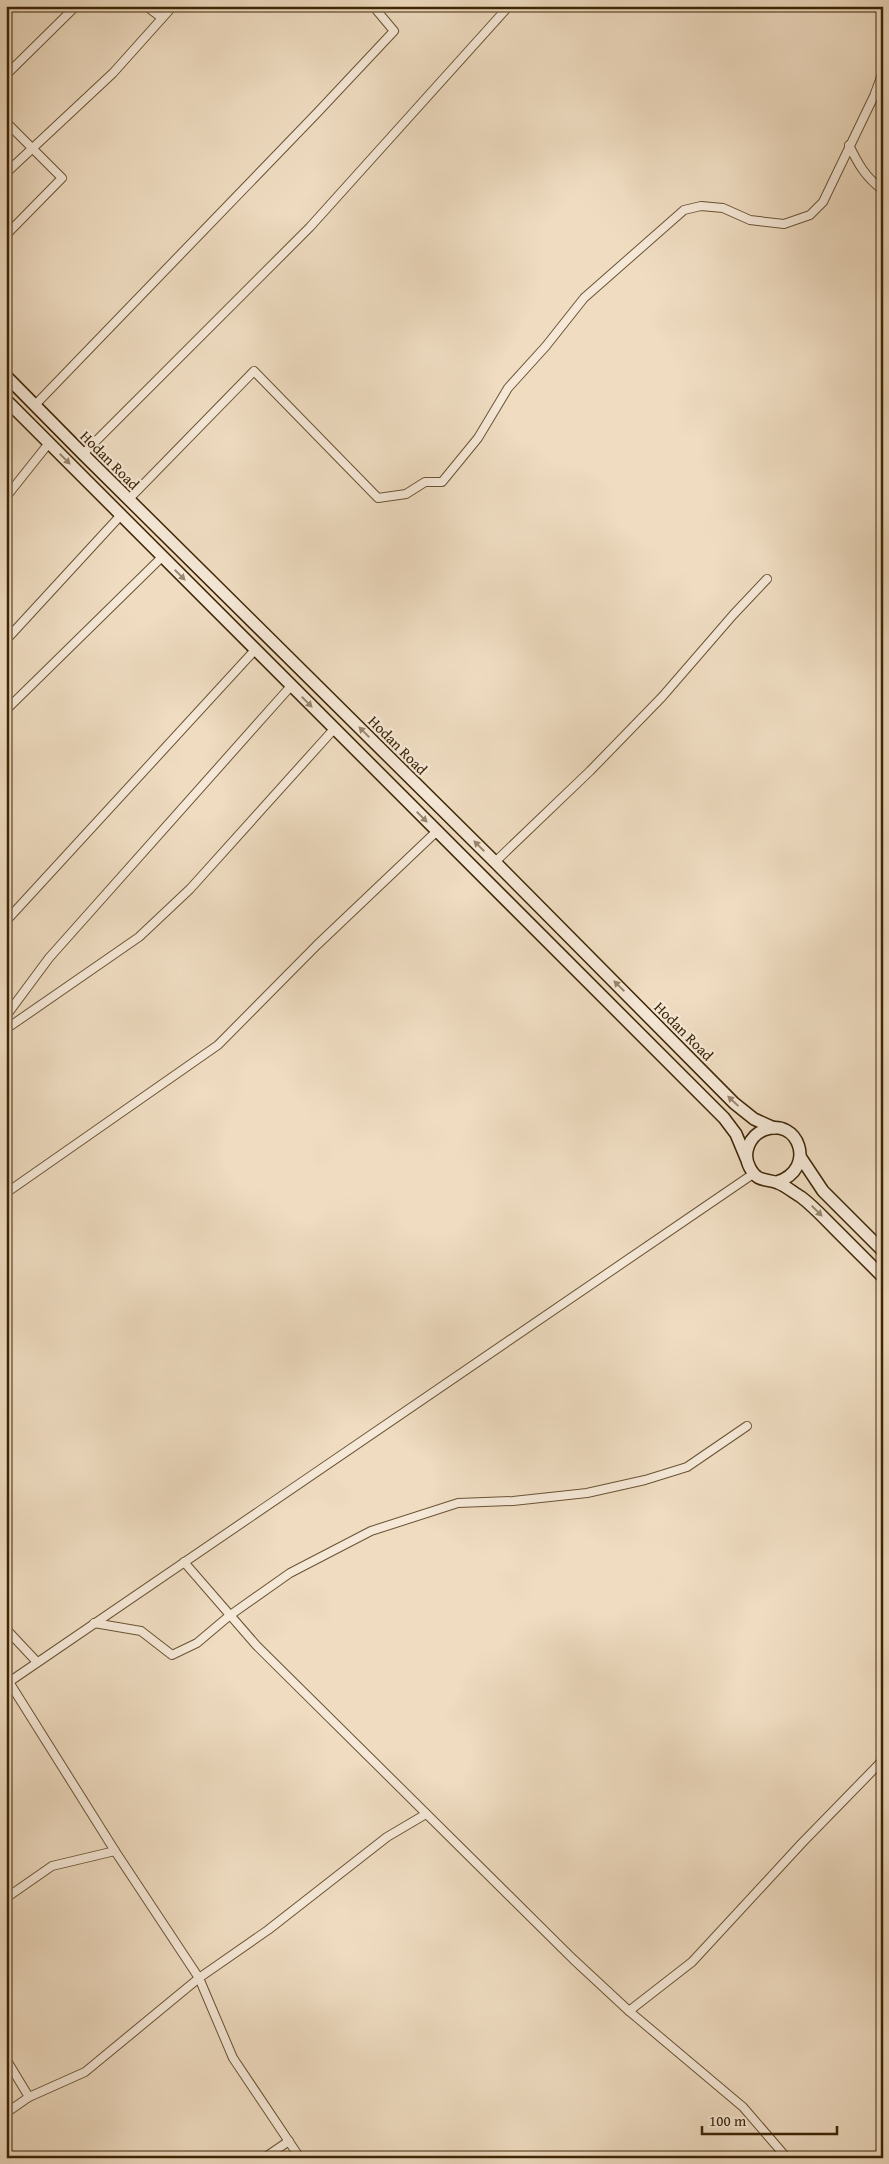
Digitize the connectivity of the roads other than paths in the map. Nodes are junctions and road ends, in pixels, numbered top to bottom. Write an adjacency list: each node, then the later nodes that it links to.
1 (76, 6): 8 (street)
2 (146, 6): 6 (street)
3 (173, 6): 6 (street)
4 (373, 6): 17 (street)
5 (509, 6): 19 (street)
6 (162, 18): 11 (street)
7 (883, 72): 10 (street)
8 (6, 75)
9 (6, 122): 11 (street)
10 (849, 145): 13 (street); 21 (street)
11 (33, 148): 12 (street); 14 (street)
12 (6, 173)
13 (883, 190)
14 (6, 236)
15 (6, 376): 17 (main road, Hodan Road)
16 (6, 400): 18 (main road, Hodan Road)
17 (36, 404): 19 (main road, Hodan Road)
18 (50, 444): 20 (street); 22 (main road, Hodan Road, one-way to 22)
19 (82, 454): 21 (main road, Hodan Road)
20 (6, 496)
21 (128, 499): 31 (main road, Hodan Road, one-way to 21)
22 (121, 515): 23 (main road, Hodan Road); 25 (street)
23 (162, 557): 26 (main road, Hodan Road, one-way to 26); 28 (street)
24 (767, 579): 31 (street)
25 (6, 640)
26 (255, 650): 27 (main road, Hodan Road); 32 (street)
27 (291, 686): 29 (main road, Hodan Road, one-way to 29); 33 (street)
28 (6, 710)
29 (334, 729): 30 (main road, Hodan Road, one-way to 30); 34 (street)
30 (436, 832): 36 (main road, Hodan Road); 40 (street)
31 (495, 862): 35 (main road, Hodan Road, one-way to 31)
32 (6, 921)
33 (6, 1016)
34 (6, 1029)
35 (774, 1128): 36 (main road); 37 (main road, Hodan Road)
36 (746, 1158): 38 (main road, Hodan Road)
37 (801, 1158): 39 (main road); 41 (main road, Hodan Road)
38 (753, 1174): 39 (main road); 44 (street)
39 (777, 1182): 42 (main road, one-way to 42)
40 (6, 1193)
41 (883, 1251)
42 (883, 1277)
43 (747, 1426): 45 (street)
44 (184, 1562): 45 (street); 46 (street)
45 (230, 1616): 46 (street); 51 (street)
46 (94, 1623): 48 (street)
47 (6, 1629): 48 (street)
48 (37, 1662): 49 (street)
49 (8, 1683): 52 (street)
50 (883, 1760): 55 (street)
51 (426, 1814): 54 (street); 55 (street)
52 (114, 1851): 53 (street); 54 (street)
53 (6, 1898)
54 (199, 1978): 57 (street); 59 (street)
55 (629, 2011): 62 (street)
56 (6, 2059): 57 (street)
57 (30, 2097): 58 (street)
58 (6, 2113)
59 (289, 2141): 60 (street); 61 (street)
60 (264, 2158)
61 (300, 2158)
62 (787, 2158)

